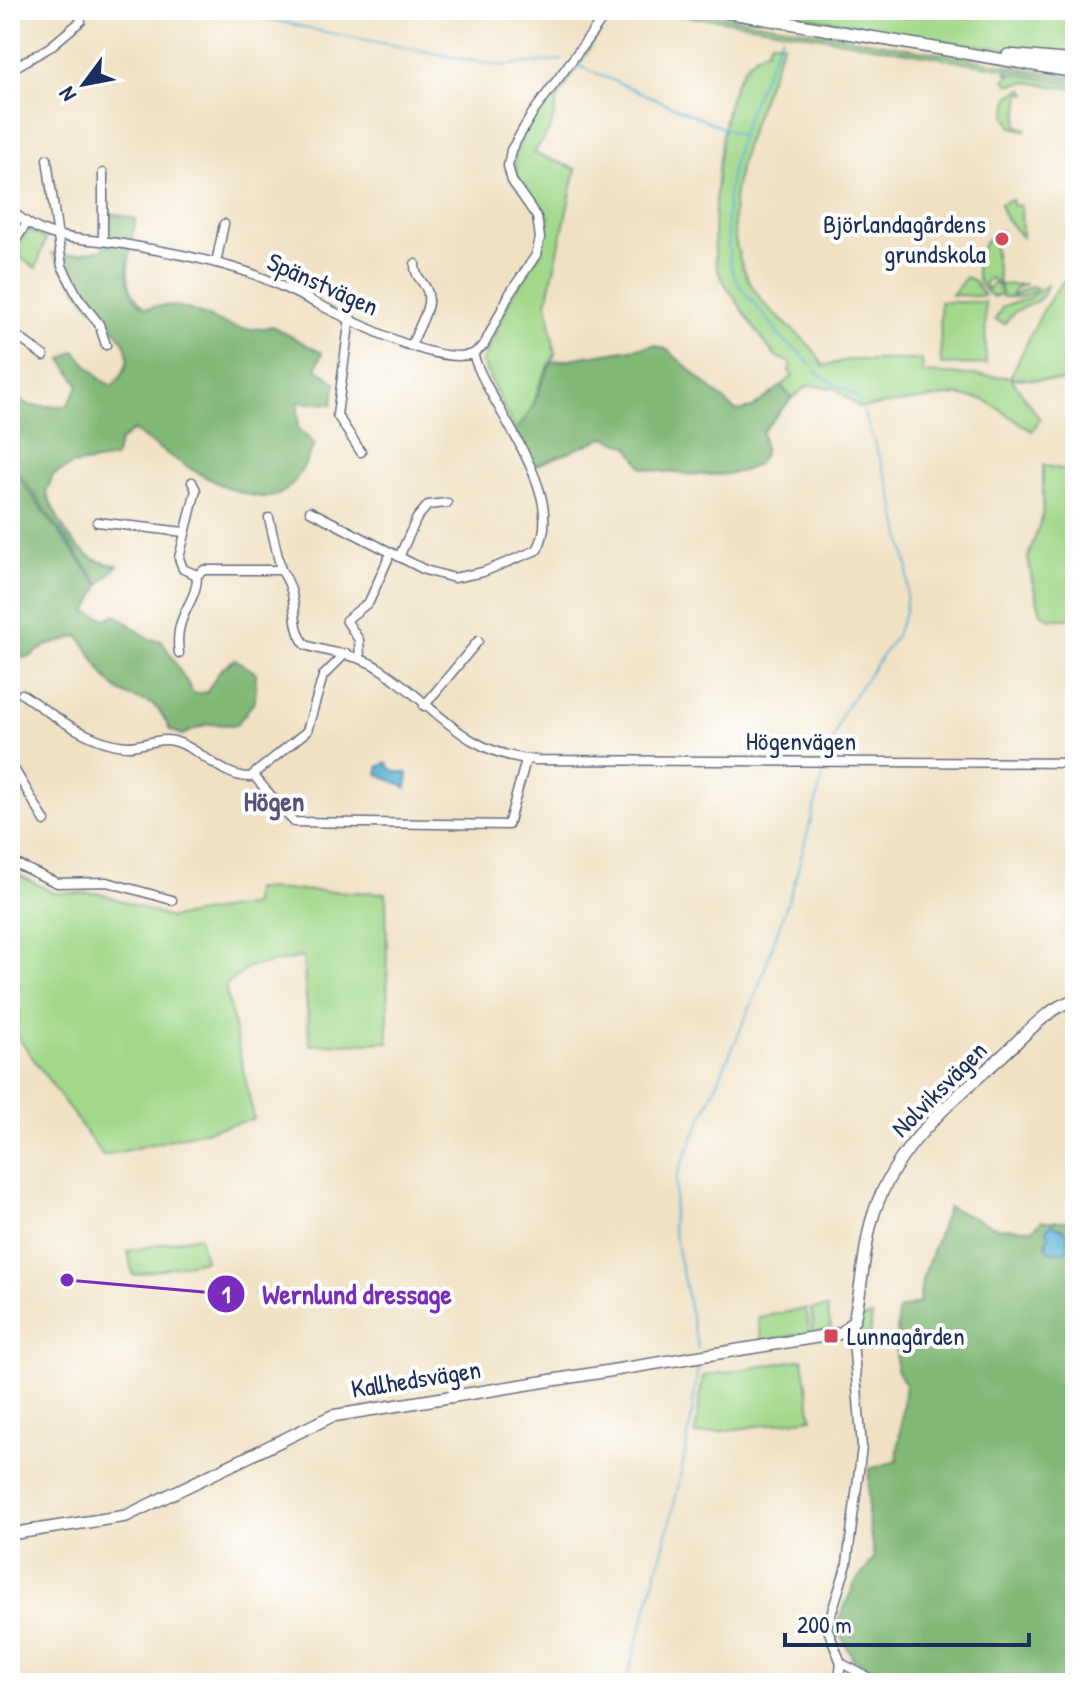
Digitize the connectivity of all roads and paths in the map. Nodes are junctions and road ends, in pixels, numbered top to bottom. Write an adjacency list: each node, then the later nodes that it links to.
1 (609, 10): 22 (street)
2 (713, 10): 4 (street)
3 (81, 21): 6 (street)
4 (986, 55): 5 (street); 7 (street)
5 (1075, 61)
6 (10, 70)
7 (1075, 72)
8 (47, 159): 13 (street)
9 (103, 173): 14 (street)
10 (10, 209): 11 (street, Spänstvägen)
11 (26, 224): 13 (street, Spänstvägen); 15 (street)
12 (224, 224): 16 (street)
13 (59, 238): 14 (street, Spänstvägen); 20 (street)
14 (103, 241): 16 (street, Spänstvägen)
15 (10, 249)
16 (216, 263): 18 (street, Spänstvägen)
17 (415, 264): 21 (street, Spänstvägen)
18 (350, 317): 21 (street, Spänstvägen); 24 (street)
19 (10, 331): 23 (street)
20 (106, 345)
21 (411, 346): 22 (street, Spänstvägen)
22 (473, 354): 31 (street)
23 (44, 356)
24 (361, 452)
25 (192, 482): 30 (street)
26 (447, 503): 31 (street)
27 (310, 511): 31 (street)
28 (269, 518): 33 (street, Högenvägen)
29 (97, 522): 30 (street)
30 (184, 532): 34 (street)
31 (399, 557)
32 (388, 559): 38 (street)
33 (281, 570): 34 (street); 37 (street, Högenvägen)
34 (197, 575): 36 (street)
35 (478, 641): 40 (street)
36 (179, 653)
37 (346, 653): 38 (street, Högenvägen); 44 (street)
38 (360, 658): 40 (street, Högenvägen)
39 (22, 694): 44 (street)
40 (424, 706): 41 (street, Högenvägen)
41 (526, 760): 43 (street, Högenvägen); 44 (street)
42 (10, 762): 45 (street)
43 (1075, 763)
44 (254, 776)
45 (45, 821)
46 (10, 861): 47 (street)
47 (172, 900)
48 (1075, 1000): 49 (street, Nolviksvägen)
49 (848, 1329): 50 (street, Kallhedsvägen); 51 (street)
50 (10, 1534)
51 (841, 1663): 52 (street); 53 (street)
52 (838, 1683)
53 (879, 1683)

